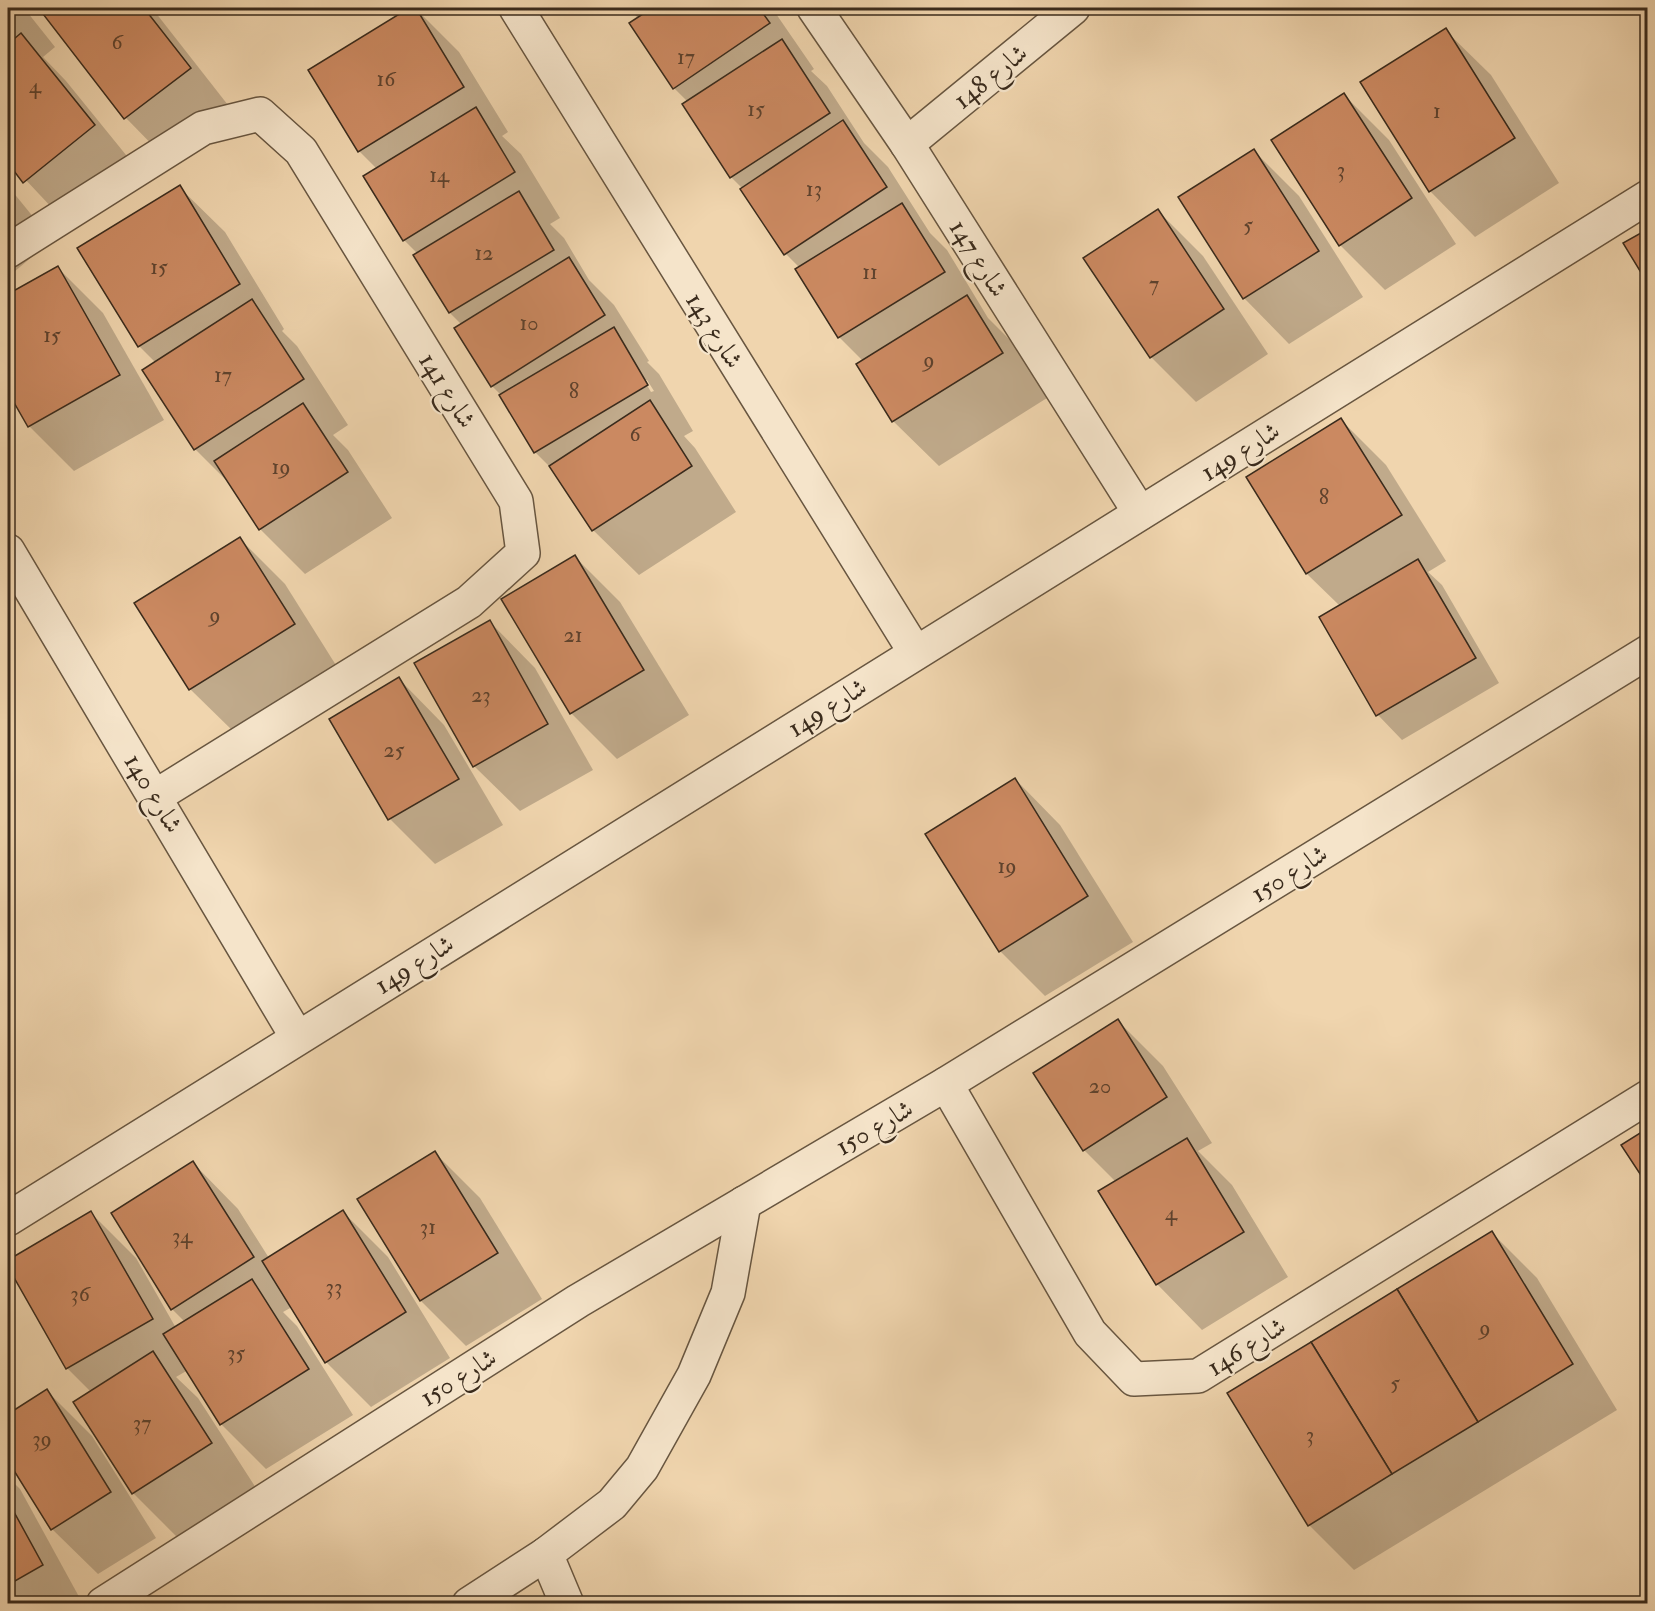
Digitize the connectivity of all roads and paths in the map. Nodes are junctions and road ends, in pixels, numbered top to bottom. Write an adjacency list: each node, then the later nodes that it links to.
1 (516, 8): 9 (street, شارع 143)
2 (814, 8): 4 (street, شارع 147)
3 (1073, 8): 4 (street, شارع 148)
4 (907, 144): 7 (street, شارع 147)
5 (1647, 197): 7 (street, شارع 149)
6 (8, 250): 11 (street, شارع 141)
7 (1140, 513): 9 (street, شارع 149)
8 (8, 551): 11 (street, شارع 140)
9 (915, 652): 12 (street, شارع 149)
10 (1647, 652): 13 (street, شارع 150)
11 (156, 796): 12 (street, شارع 140)
12 (297, 1037): 16 (street, شارع 149)
13 (946, 1084): 14 (street, شارع 146); 15 (street, شارع 150)
14 (1647, 1097)
15 (744, 1203): 17 (street); 18 (street, شارع 150)
16 (8, 1219)
17 (546, 1554): 19 (street); 20 (street)
18 (103, 1604)
19 (469, 1604)
20 (567, 1604)

